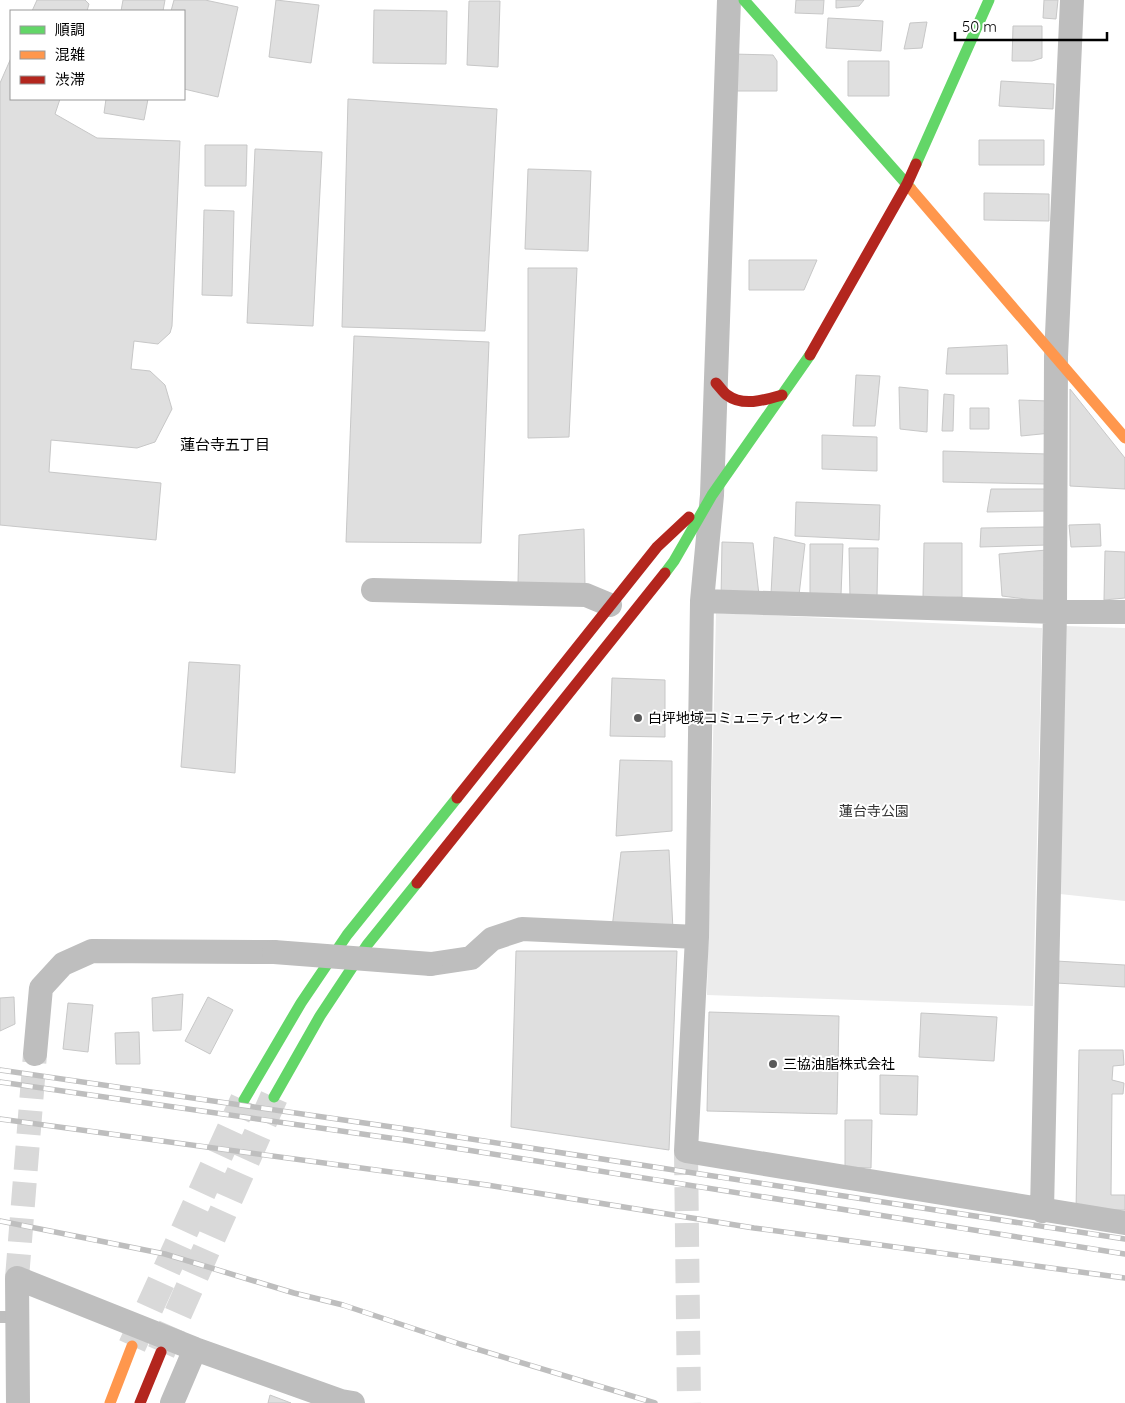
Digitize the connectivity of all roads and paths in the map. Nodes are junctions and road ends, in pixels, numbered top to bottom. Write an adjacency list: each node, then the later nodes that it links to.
1 (729, 0): 7 (street)
2 (744, 0): 5 (street)
3 (989, 0): 5 (street)
4 (1072, 0): 6 (street)
5 (907, 184): 6 (street); 8 (street)
6 (1056, 357): 9 (street); 14 (street)
7 (716, 383): 8 (street); 10 (street)
8 (782, 395): 10 (street)
9 (1125, 438)
10 (712, 495): 12 (street); 13 (street); 18 (street)
11 (372, 590): 13 (street)
12 (702, 601): 14 (street); 16 (street)
13 (610, 605): 19 (street)
14 (1055, 612): 15 (street); 20 (street)
15 (1125, 612)
16 (697, 937): 17 (street, bridge); 20 (street)
17 (36, 1054)
18 (274, 1098)
19 (244, 1100)
20 (1042, 1211): 21 (street)
21 (1125, 1223)
22 (8, 1317): 24 (street); 27 (street)
23 (132, 1346): 28 (street)
24 (195, 1349): 26 (street); 30 (street)
25 (161, 1352): 29 (street)
26 (345, 1402)
27 (18, 1403)
28 (110, 1403)
29 (140, 1403)
30 (172, 1403)

